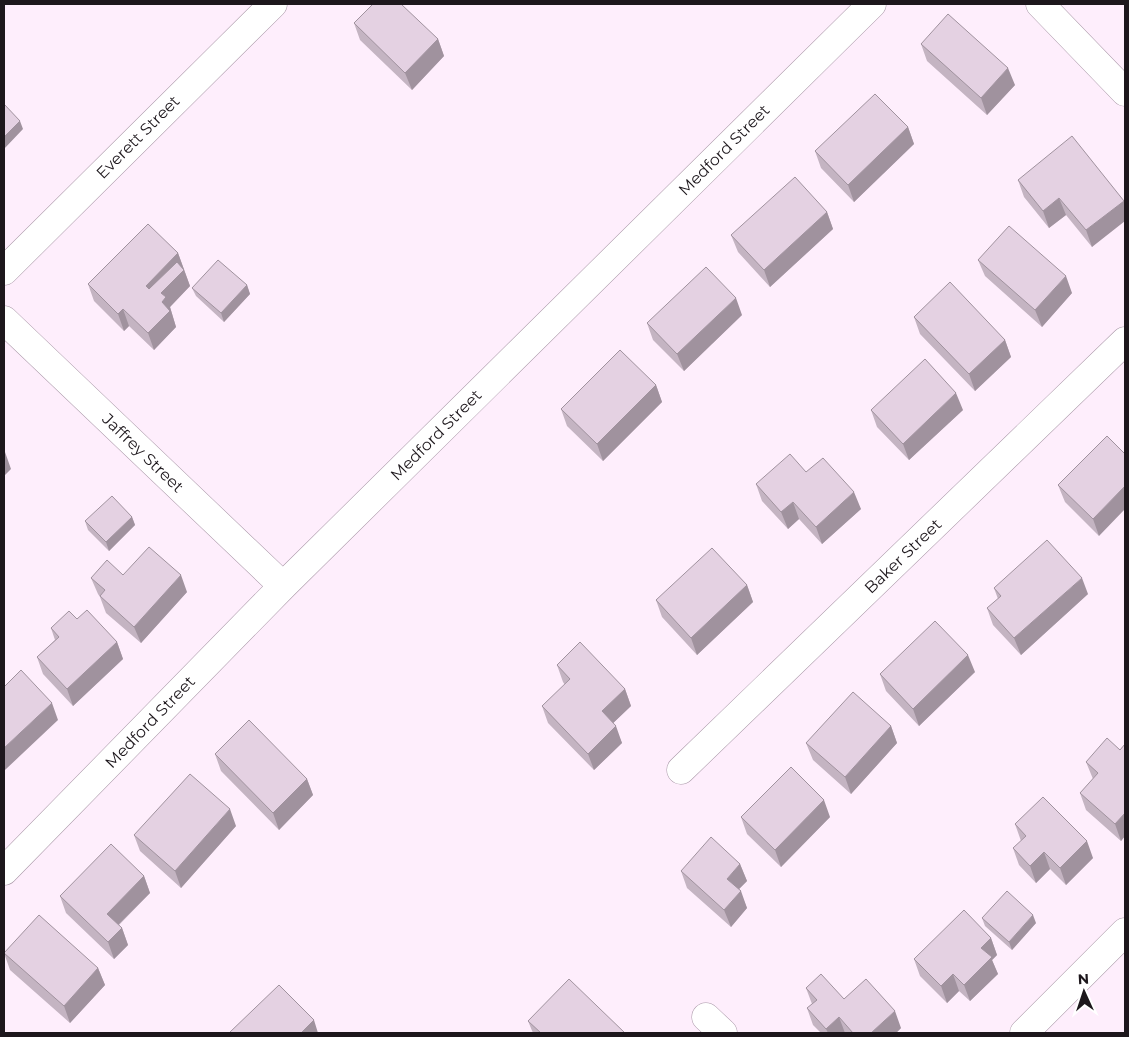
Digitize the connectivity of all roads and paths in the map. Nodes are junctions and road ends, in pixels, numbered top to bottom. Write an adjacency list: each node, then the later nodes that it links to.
1 (273, 4): 5 (street, Everett Street)
2 (872, 4): 8 (street, Medford Street)
3 (1040, 4): 4 (street)
4 (1125, 92)
5 (4, 271)
6 (4, 320): 8 (street, Jaffrey Street)
7 (1125, 341): 9 (street, Baker Street)
8 (283, 586): 10 (street, Medford Street)
9 (680, 770)
10 (4, 871)
11 (1125, 932): 12 (street)
12 (1024, 1033)

